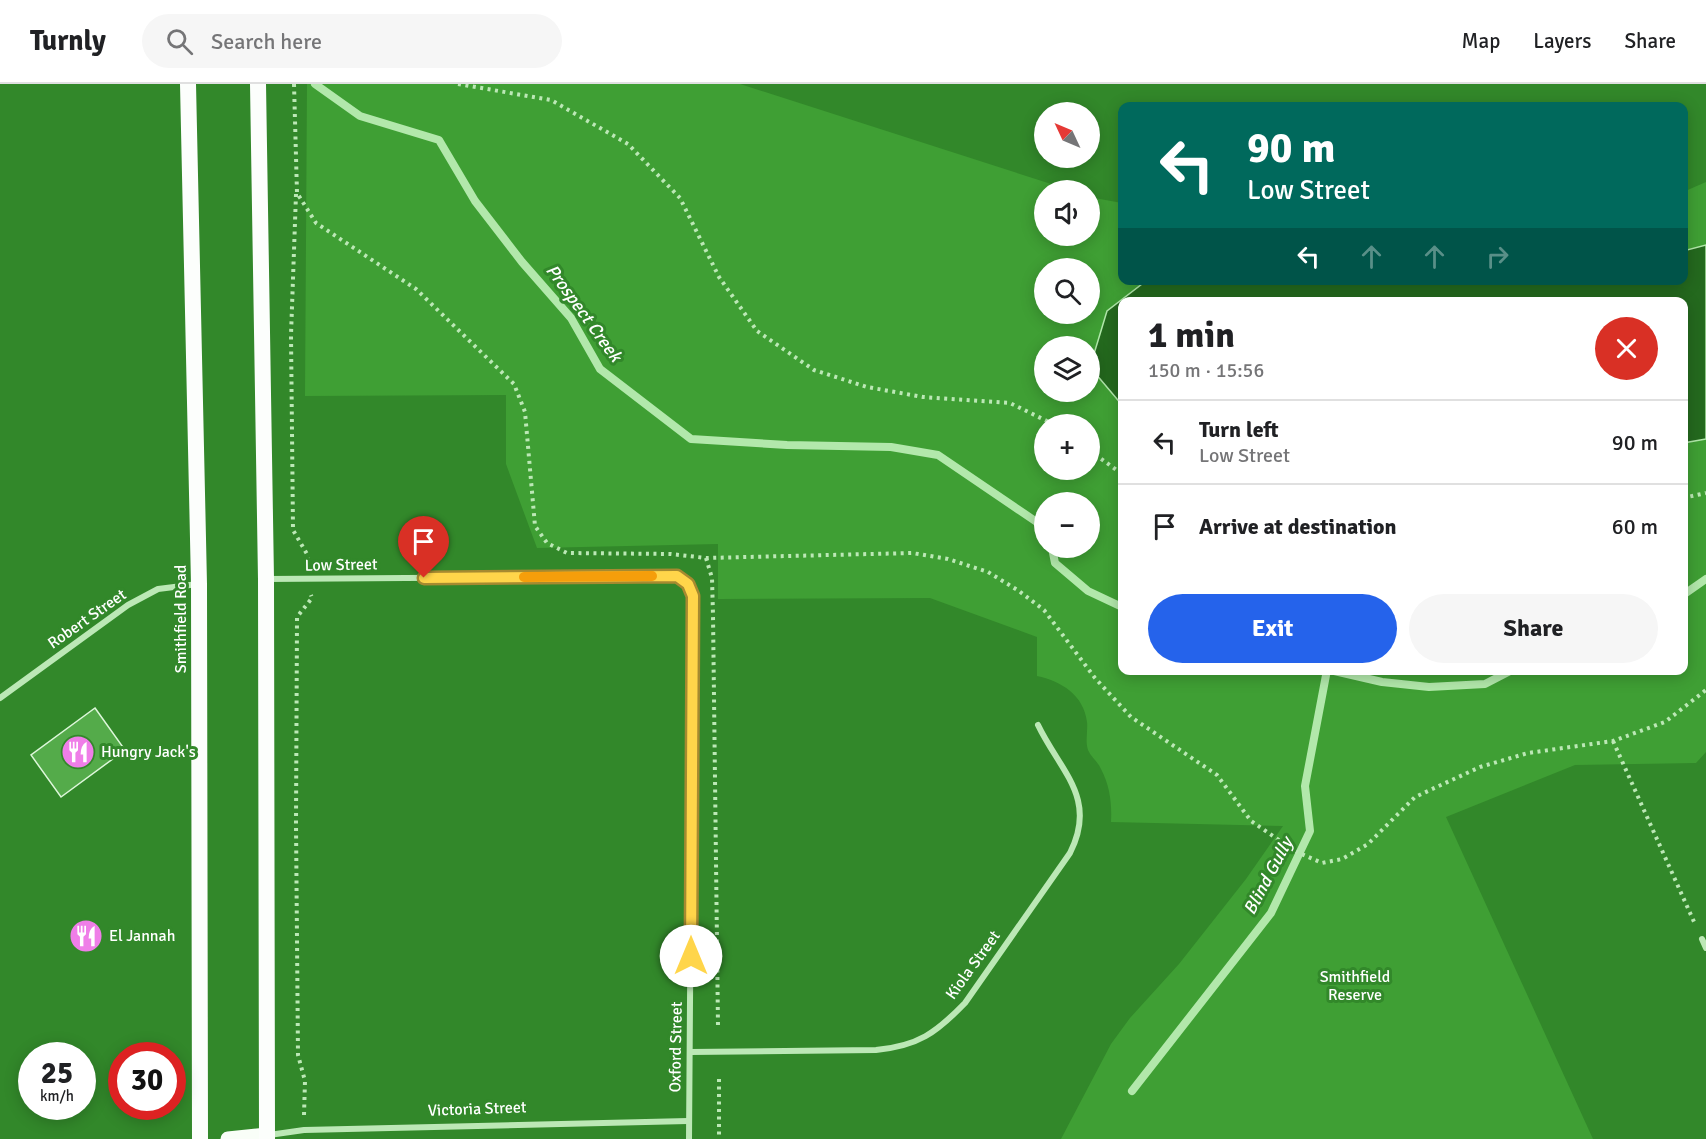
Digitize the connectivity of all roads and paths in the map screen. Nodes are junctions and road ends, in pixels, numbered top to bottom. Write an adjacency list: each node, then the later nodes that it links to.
1 (258, 84): 13 (highway)
2 (294, 84): 5 (path)
3 (458, 84): 6 (path)
4 (189, 92): 14 (highway, Smithfield Road)
5 (297, 193): 11 (path); 12 (path)
6 (1034, 415)
7 (1100, 458): 8 (path)
8 (1118, 471)
9 (1706, 493): 10 (path)
10 (1688, 497)
11 (307, 554)
12 (706, 558): 20 (path); 23 (path)
13 (266, 579): 15 (street, Low Street); 28 (highway)
14 (199, 584): 18 (street, Robert Street); 29 (highway, Smithfield Road)
15 (693, 596): 24 (street, Oxford Street)
16 (312, 598): 27 (path)
17 (1706, 690): 20 (path)
18 (0, 698)
19 (1038, 725): 24 (street, Kiola Street)
20 (1613, 741): 21 (path)
21 (1702, 939): 22 (street)
22 (1706, 948)
23 (718, 1026)
24 (690, 1052): 26 (street, Oxford Street)
25 (719, 1079): 32 (path)
26 (688, 1121): 27 (street, Victoria Street); 31 (street, Oxford Street)
27 (304, 1130): 28 (street, Victoria Street)
28 (266, 1138): 30 (main road, Victoria Street)
29 (200, 1139)
30 (228, 1139)
31 (689, 1139)
32 (719, 1139)

